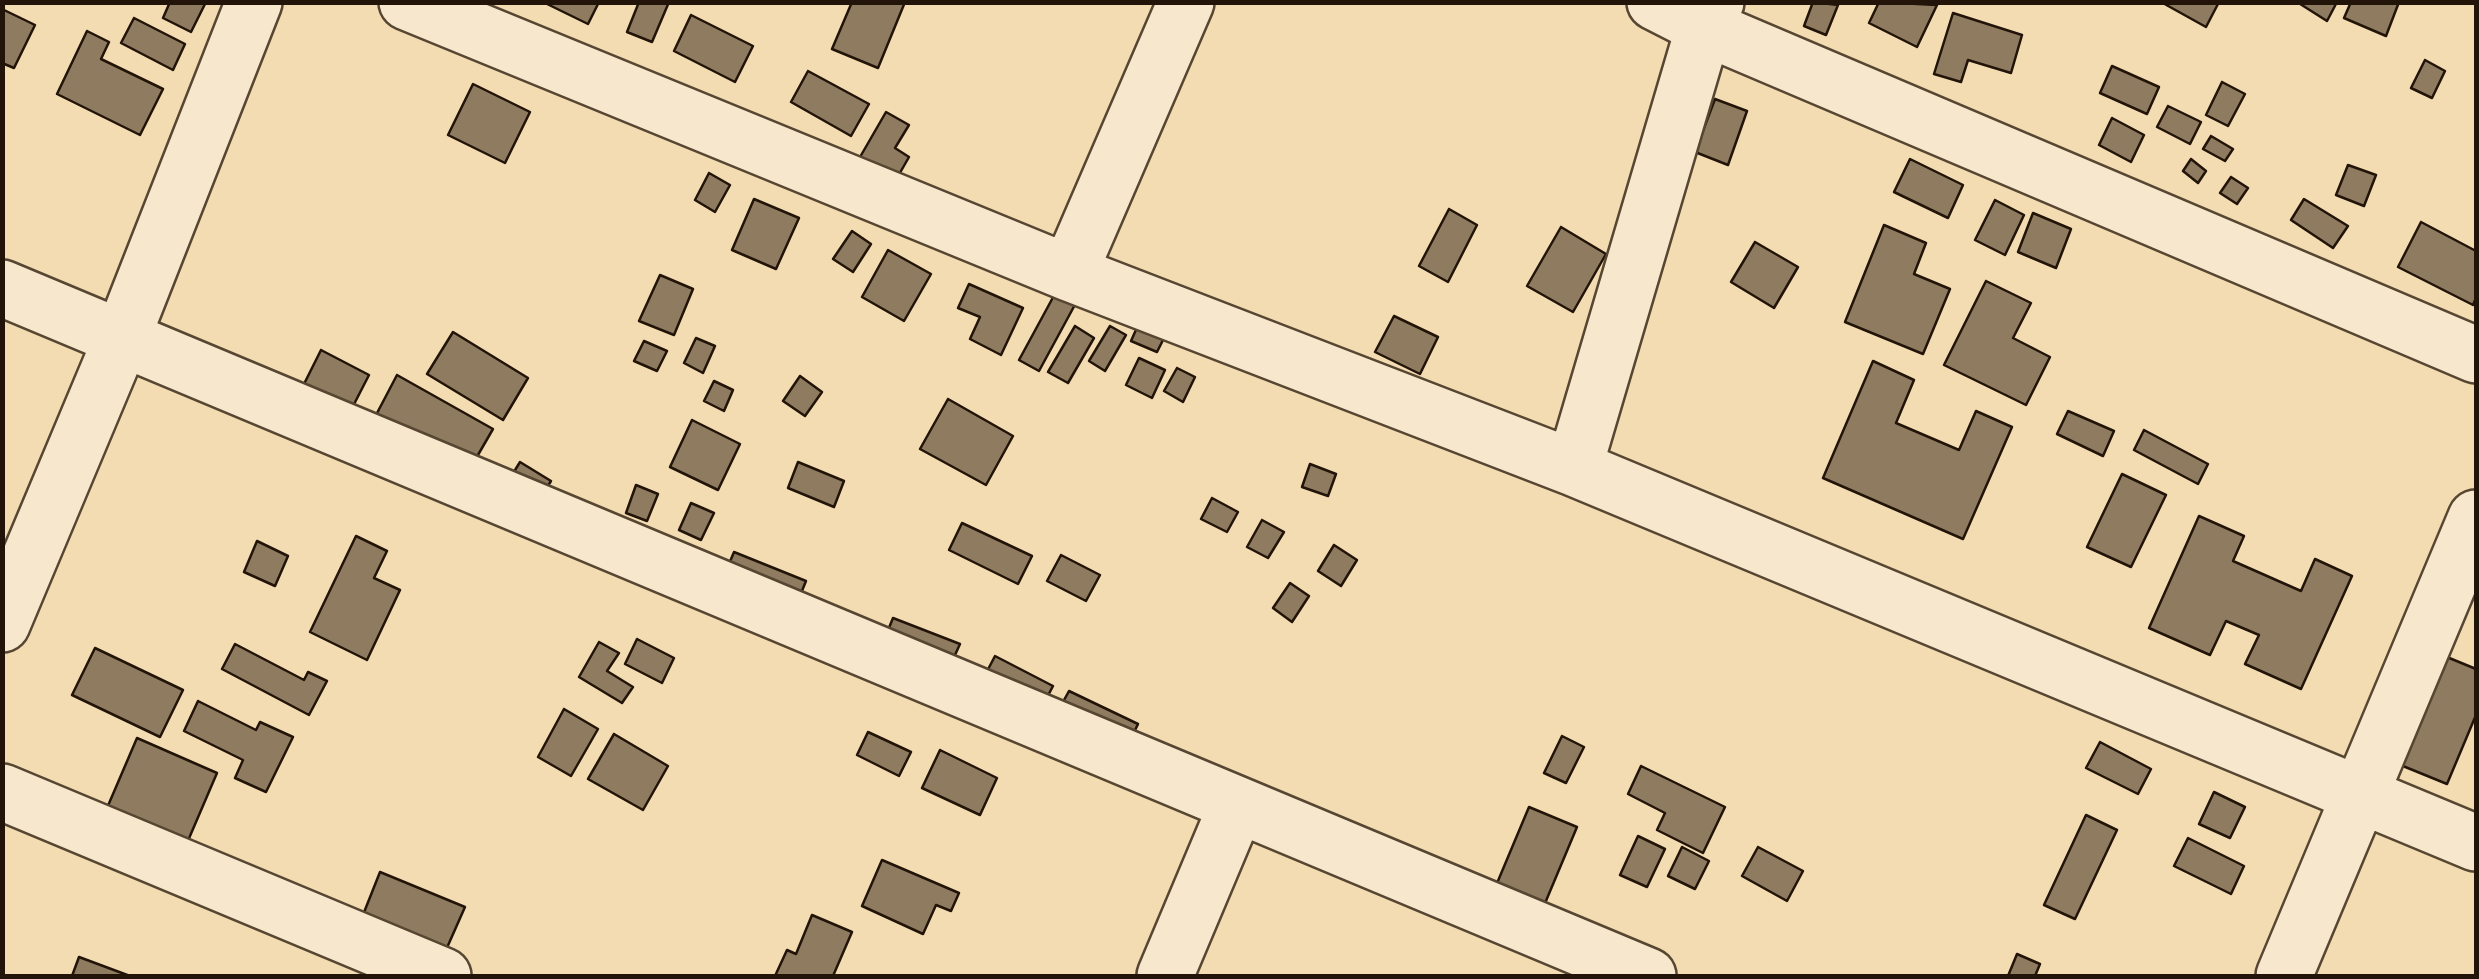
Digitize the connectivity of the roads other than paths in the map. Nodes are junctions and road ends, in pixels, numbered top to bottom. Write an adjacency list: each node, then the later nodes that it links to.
1 (254, 2): 8 (street)
2 (406, 2): 6 (street)
3 (1186, 2): 6 (street)
4 (1655, 2): 5 (street)
5 (1710, 15): 9 (street); 10 (street)
6 (1069, 273): 10 (street)
7 (2, 288): 8 (street)
8 (122, 338): 12 (street); 15 (street)
9 (2476, 354)
10 (1574, 468): 14 (street)
11 (2476, 518): 14 (street)
12 (2, 624)
13 (2, 792): 17 (street)
14 (2358, 796): 16 (street); 20 (street)
15 (1237, 805): 18 (street); 19 (street)
16 (2476, 843)
17 (444, 976)
18 (1166, 976)
19 (1648, 976)
20 (2284, 976)

